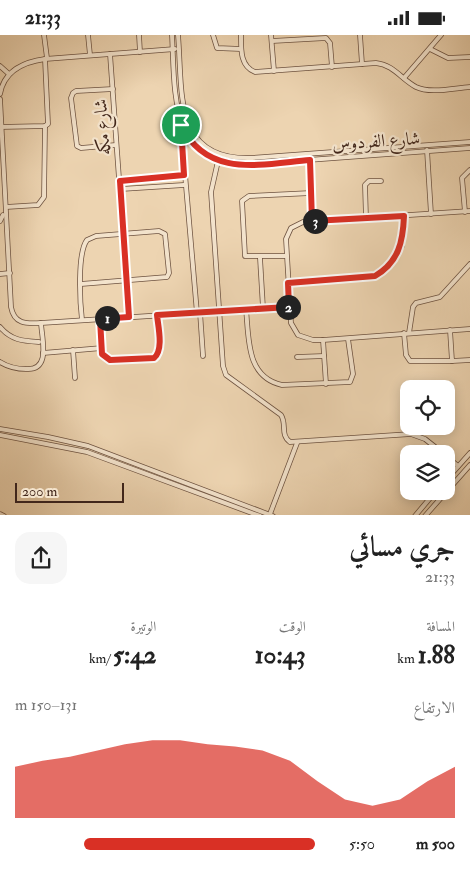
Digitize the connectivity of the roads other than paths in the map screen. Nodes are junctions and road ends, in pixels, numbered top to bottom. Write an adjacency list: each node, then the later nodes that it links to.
1 (44, 35): 20 (street)
2 (88, 35): 18 (street)
3 (139, 35): 16 (street)
4 (172, 35): 13 (street, شارع الفردوس)
5 (178, 35): 12 (street, شارع الفردوس)
6 (213, 35): 14 (street)
7 (241, 35): 14 (street)
8 (272, 35): 11 (street)
9 (360, 35): 21 (street)
10 (441, 35): 15 (street)
11 (272, 41): 23 (street); 24 (street)
12 (180, 48): 13 (street); 39 (street, شارع الفردوس)
13 (172, 49): 16 (street); 32 (street, شارع الفردوس)
14 (241, 49): 24 (street)
15 (430, 49): 19 (street); 26 (street)
16 (140, 53): 17 (street)
17 (110, 54): 18 (street); 28 (street, شارع مكه)
18 (90, 55): 20 (street)
19 (470, 57)
20 (46, 58): 25 (street); 33 (street)
21 (362, 65): 23 (street); 26 (street)
22 (0, 66): 25 (street)
23 (332, 67): 24 (street)
24 (274, 71)
25 (10, 74): 29 (street)
26 (404, 78): 27 (street)
27 (470, 87)
28 (112, 89): 35 (street, شارع مكه); 35 (street)
29 (0, 94)
30 (0, 99): 31 (street)
31 (0, 125): 33 (street); 44 (street)
32 (181, 125): 41 (street, شارع الفردوس); 43 (street)
33 (45, 127): 50 (street)
34 (470, 143): 36 (street, شارع الفردوس)
35 (116, 145): 45 (street, شارع مكه)
36 (427, 146): 38 (street); 39 (street, شارع الفردوس)
37 (470, 148): 38 (street, شارع الفردوس)
38 (427, 151): 40 (street, شارع الفردوس); 52 (street)
39 (309, 154): 40 (street)
40 (310, 160): 41 (street, شارع الفردوس); 49 (street)
41 (218, 161): 70 (street)
42 (470, 171): 51 (street)
43 (184, 175): 45 (street); 47 (street)
44 (2, 179): 50 (street)
45 (120, 181): 48 (street, شارع مكه)
46 (381, 181): 55 (street)
47 (184, 185): 48 (street); 71 (street)
48 (121, 189): 58 (street, شارع مكه)
49 (311, 193): 57 (street); 60 (street)
50 (6, 207): 53 (street)
51 (468, 212): 52 (street)
52 (431, 214): 54 (street)
53 (3, 215): 56 (street); 62 (street)
54 (404, 216): 55 (street); 65 (street)
55 (366, 218): 57 (street)
56 (0, 221)
57 (312, 221): 59 (street)
58 (124, 233): 64 (street, شارع مكه); 64 (street); 66 (street)
59 (286, 256): 60 (street); 65 (street)
60 (260, 258): 68 (street)
61 (470, 264): 80 (street)
62 (10, 273): 63 (street); 76 (street)
63 (0, 274)
64 (126, 281): 66 (street); 73 (street, شارع مكه)
65 (288, 283): 67 (street)
66 (81, 284): 75 (street)
67 (289, 307): 68 (street); 82 (street)
68 (263, 308): 69 (street)
69 (246, 309): 70 (street); 94 (street)
70 (219, 311): 71 (street); 97 (street)
71 (198, 313): 72 (street); 87 (street)
72 (157, 315): 73 (street); 84 (street)
73 (129, 317): 74 (street)
74 (100, 319): 75 (street); 84 (street)
75 (82, 320): 76 (street)
76 (41, 323): 86 (street)
77 (0, 327): 83 (street)
78 (470, 329): 79 (street)
79 (450, 330): 80 (street); 91 (street)
80 (406, 333): 81 (street); 91 (street)
81 (348, 339): 82 (street); 94 (street)
82 (323, 340): 88 (street)
83 (39, 343)
84 (102, 348): 85 (street)
85 (73, 350): 86 (street); 93 (street)
86 (43, 353): 92 (street)
87 (203, 355)
88 (324, 356): 89 (street); 94 (street)
89 (297, 357)
90 (470, 360): 91 (street)
91 (452, 361)
92 (0, 362)
93 (75, 377)
94 (326, 384)
95 (0, 429): 108 (street)
96 (0, 435): 107 (street)
97 (297, 443): 98 (street); 108 (street)
98 (432, 445)
99 (470, 453): 102 (street)
100 (455, 463): 102 (street)
101 (470, 465): 110 (street)
102 (458, 466): 103 (street)
103 (455, 470)
104 (428, 500): 109 (street)
105 (0, 514): 106 (street)
106 (4, 515)
107 (260, 515)
108 (272, 515)
109 (415, 515)
110 (425, 515)

